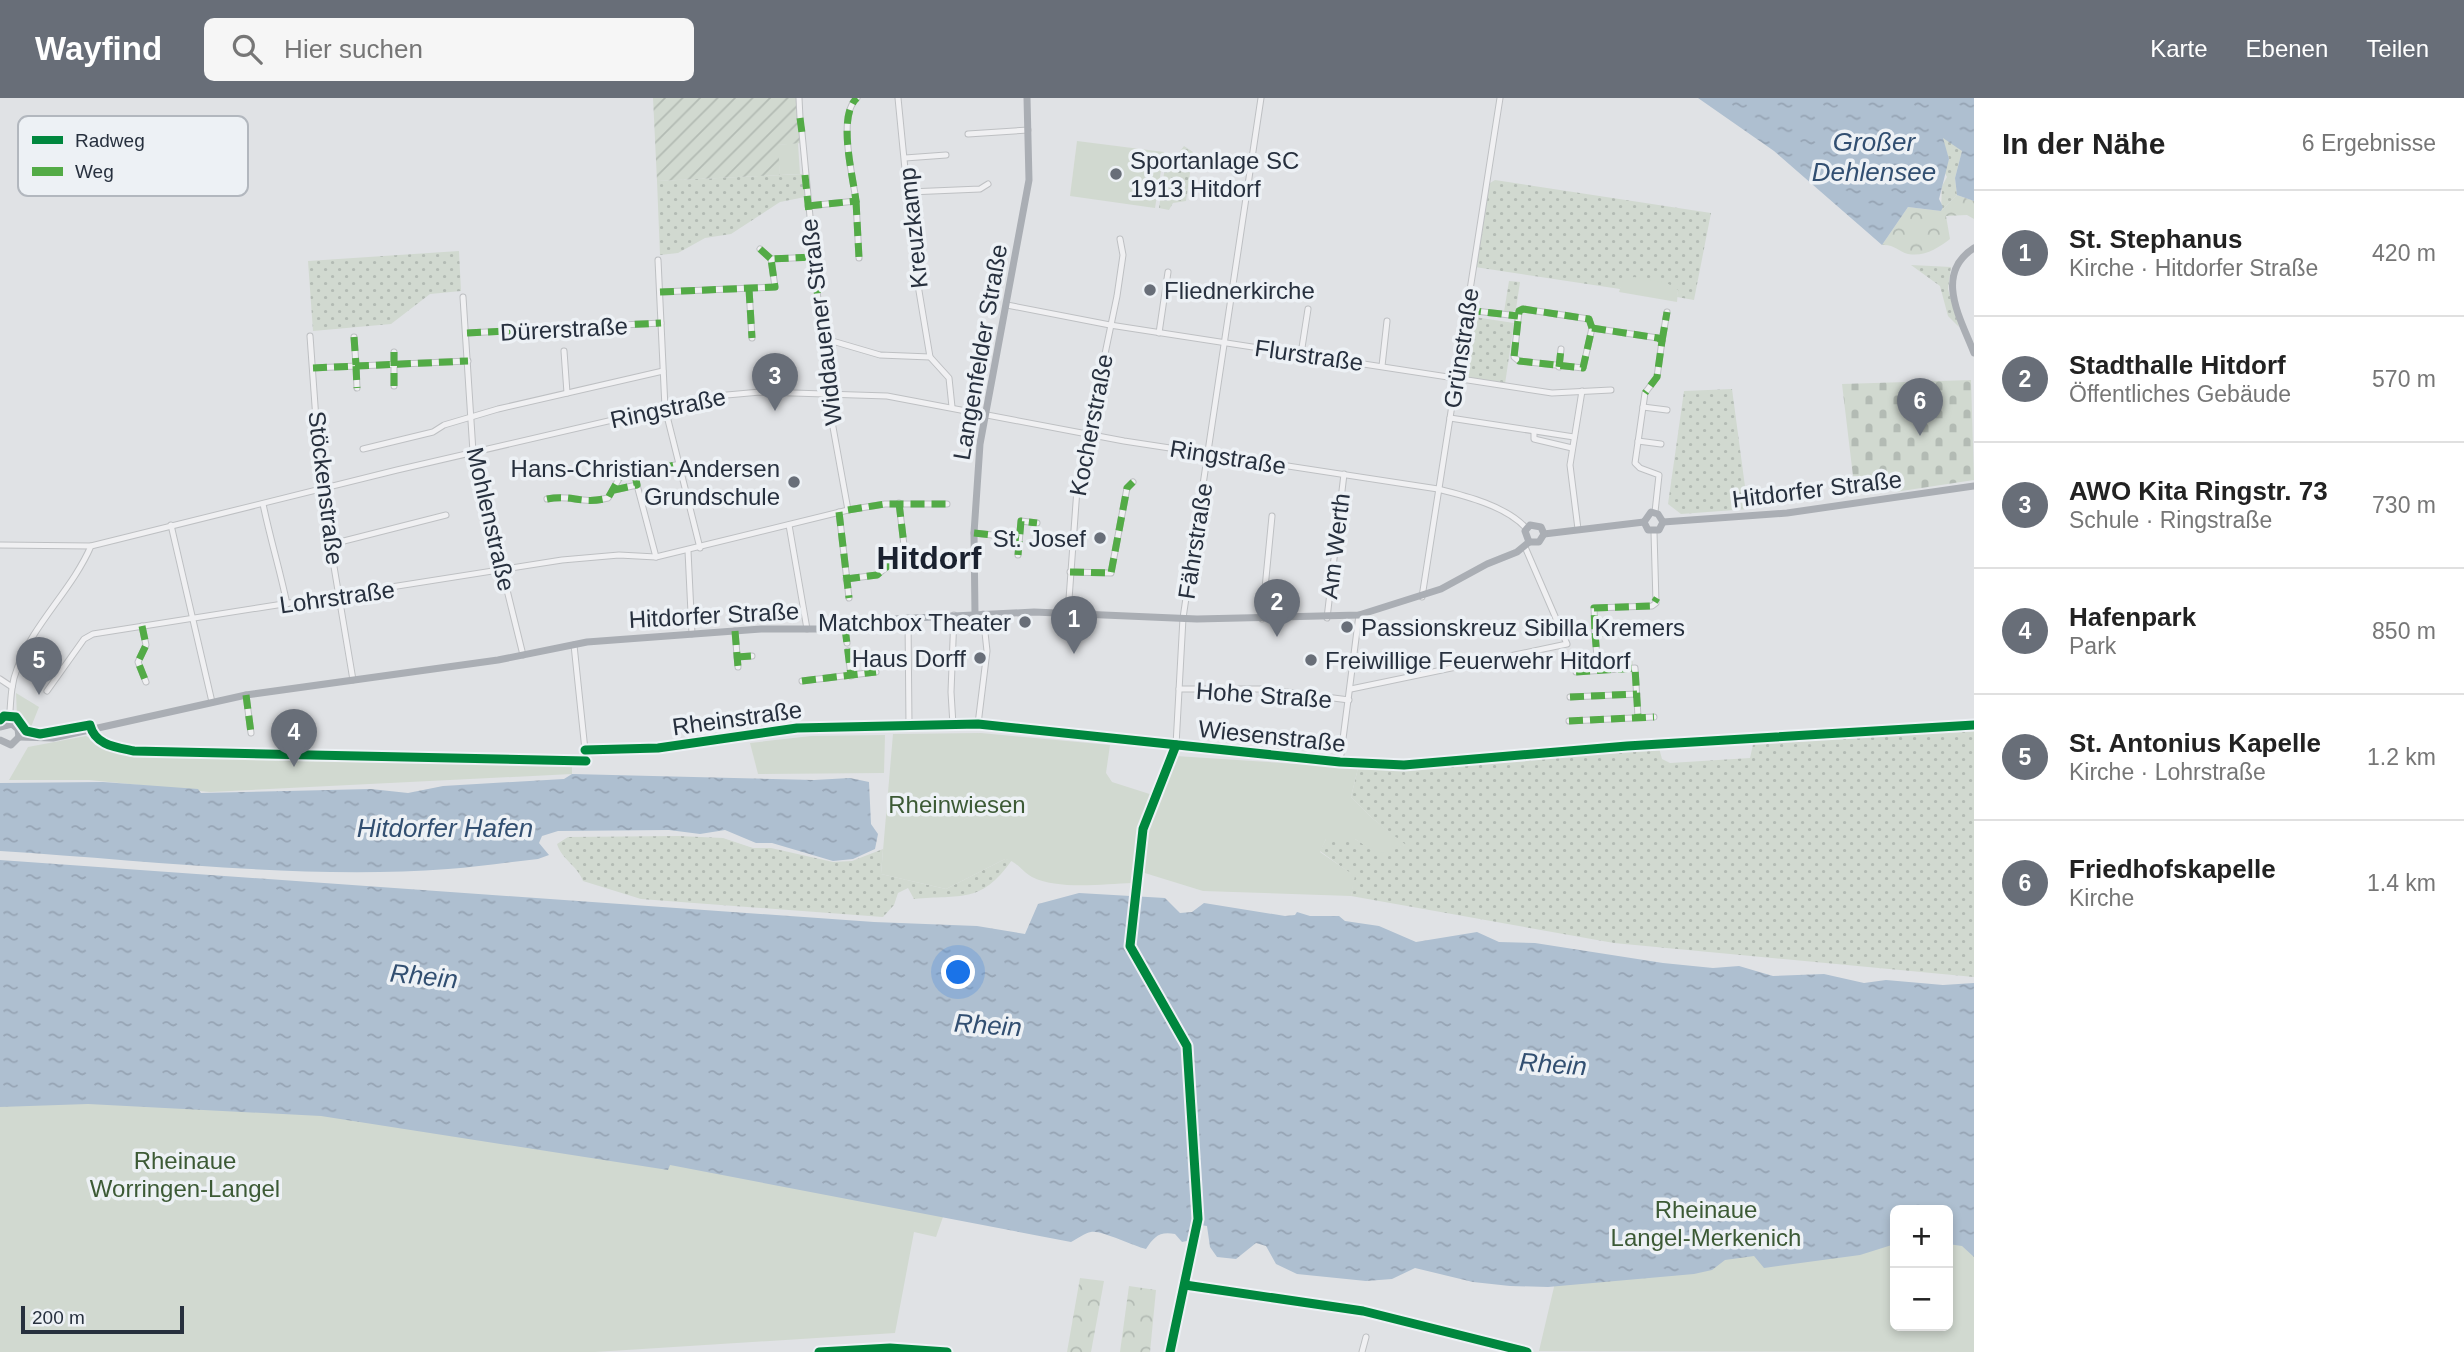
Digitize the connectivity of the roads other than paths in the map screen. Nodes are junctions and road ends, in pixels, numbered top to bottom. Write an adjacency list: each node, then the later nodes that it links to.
1 (799, 98): 8 (street)
2 (846, 98): 7 (street)
3 (898, 98): 13 (street, Kreuzkamp)
4 (1027, 98): 9 (street, Langenfelder Straße)
5 (1261, 98): 45 (street, Fährstraße)
6 (1500, 98): 31 (street, Grünstraße)
7 (855, 100): 16 (street)
8 (800, 118)
9 (1028, 130): 11 (street); 29 (street, Langenfelder Straße)
10 (802, 133): 17 (street, Widdauener Straße)
11 (968, 134)
12 (946, 155): 13 (street)
13 (905, 158): 15 (street, Kreuzkamp)
14 (988, 184): 15 (street)
15 (909, 192): 51 (street, Kreuzkamp)
16 (856, 201): 17 (street); 23 (street)
17 (808, 206): 21 (street, Widdauener Straße)
18 (1120, 239): 36 (street, Kocherstraße)
19 (1974, 248): 49 (street)
20 (760, 249): 22 (street)
21 (814, 257): 22 (street); 43 (street, Widdauener Straße)
22 (771, 258): 26 (street)
23 (859, 258)
24 (659, 260): 27 (street)
25 (1168, 272): 39 (street)
26 (749, 289): 27 (street); 42 (street)
27 (660, 292): 35 (street)
28 (463, 297): 38 (street, Mohlenstraße)
29 (1007, 304): 36 (street, Flurstraße); 70 (street, Langenfelder Straße)
30 (1308, 309): 50 (street)
31 (1467, 310): 33 (street); 59 (street, Grünstraße)
32 (1667, 312): 44 (street)
33 (1518, 316): 37 (street); 56 (street)
34 (1387, 321): 55 (street)
35 (661, 323): 38 (street, Dürerstraße); 58 (street)
36 (1110, 326): 39 (street, Flurstraße); 74 (street, Kocherstraße)
37 (1592, 328): 44 (street); 56 (street)
38 (467, 333): 52 (street, Mohlenstraße)
39 (1159, 333): 45 (street, Flurstraße)
40 (310, 336): 57 (street, Stöckenstraße)
41 (354, 337): 54 (street)
42 (752, 338)
43 (822, 338): 51 (street); 65 (street, Widdauener Straße)
44 (1662, 341): 67 (street)
45 (1224, 343): 50 (street, Flurstraße); 81 (street, Fährstraße)
46 (1562, 349): 56 (street)
47 (565, 351): 64 (street)
48 (394, 352): 53 (street)
49 (1974, 353)
50 (1301, 354): 55 (street, Flurstraße)
51 (930, 357): 66 (street)
52 (468, 361): 53 (street); 71 (street, Mohlenstraße)
53 (394, 363): 54 (street); 60 (street)
54 (356, 366): 57 (street); 61 (street)
55 (1382, 366): 59 (street, Flurstraße)
56 (1559, 367)
57 (313, 368): 88 (street, Stöckenstraße)
58 (663, 371): 64 (street); 68 (street)
59 (1456, 379): 63 (street, Flurstraße); 72 (street, Grünstraße)
60 (394, 386)
61 (357, 388)
62 (1611, 390): 63 (street, Flurstraße)
63 (1582, 391): 75 (street)
64 (567, 393): 71 (street)
65 (827, 394): 66 (street, Ringstraße); 68 (street, Ringstraße); 95 (street, Widdauener Straße)
66 (951, 407): 70 (street, Ringstraße)
67 (1643, 407): 69 (street); 76 (street)
68 (665, 408): 80 (street, Ringstraße); 82 (street)
69 (1667, 410)
70 (985, 416): 74 (street, Ringstraße); 108 (street, Langenfelder Straße)
71 (472, 418): 78 (street); 80 (street, Mohlenstraße)
72 (1450, 418): 73 (street); 89 (street, Grünstraße)
73 (1534, 431): 75 (street); 79 (street)
74 (1089, 435): 81 (street, Ringstraße); 122 (street, Kocherstraße)
75 (1574, 438): 79 (street)
76 (1638, 441): 77 (street); 97 (street)
77 (1661, 444)
78 (363, 449)
79 (1572, 449): 106 (street)
80 (473, 452): 88 (street, Ringstraße); 121 (street, Mohlenstraße)
81 (1208, 454): 84 (street, Ringstraße); 133 (street, Fährstraße)
82 (680, 464): 83 (street); 115 (street)
83 (635, 474): 86 (street); 90 (street)
84 (1343, 474): 89 (street, Ringstraße); 134 (street, Am Werth)
85 (1133, 481): 122 (street)
86 (637, 485): 90 (street); 118 (street)
87 (1974, 486): 101 (street, Hitdorfer Straße)
88 (321, 489): 92 (street, Ringstraße); 111 (street, Stöckenstraße)
89 (1438, 489): 105 (street, Ringstraße); 125 (street, Grünstraße)
90 (614, 490): 91 (street)
91 (547, 499)
92 (262, 503): 103 (street, Ringstraße); 127 (street)
93 (899, 503): 94 (street, Lohrstraße); 95 (street, Lohrstraße); 120 (street)
94 (947, 504)
95 (848, 510): 96 (street, Lohrstraße)
96 (839, 512): 104 (street, Lohrstraße); 123 (street)
97 (1655, 512): 100 (street); 101 (street)
98 (446, 515): 111 (street)
99 (1272, 516): 136 (street)
100 (1644, 522): 106 (street); 107 (street)
101 (1663, 522): 107 (street)
102 (1037, 523): 110 (street)
103 (171, 525): 114 (street, Ringstraße); 135 (street)
104 (789, 525): 115 (street, Lohrstraße); 139 (street)
105 (1526, 528): 109 (street); 113 (street)
106 (1578, 529): 109 (street)
107 (1654, 532): 142 (street)
108 (974, 533): 110 (street); 129 (street, Langenfelder Straße)
109 (1544, 534): 113 (street, Hitdorfer Straße)
110 (1019, 538): 117 (street)
111 (332, 544): 124 (street, Stöckenstraße)
112 (0, 545): 114 (street, Ringstraße)
113 (1527, 545): 125 (street, Hitdorfer Straße); 161 (street)
114 (90, 546): 159 (street)
115 (699, 548): 116 (street, Lohrstraße)
116 (688, 551): 118 (street, Lohrstraße); 143 (street)
117 (1017, 555)
118 (656, 557): 121 (street, Lohrstraße)
119 (946, 558): 120 (street)
120 (906, 562): 123 (street)
121 (503, 572): 124 (street, Lohrstraße); 147 (street, Mohlenstraße)
122 (1070, 572): 128 (street, Kocherstraße)
123 (846, 579): 126 (street)
124 (341, 596): 127 (street, Lohrstraße); 156 (street, Stöckenstraße)
125 (1422, 597): 131 (street, Hitdorfer Straße)
126 (849, 598)
127 (287, 604): 135 (street, Lohrstraße)
128 (1068, 613): 129 (street, Hitdorfer Straße); 133 (street, Hitdorfer Straße)
129 (979, 614): 130 (street, Hitdorfer Straße); 172 (street, Langenfelder Straße)
130 (954, 615): 132 (street, Hitdorfer Straße); 173 (street)
131 (1359, 615): 134 (street, Hitdorfer Straße); 161 (street, Am Werth)
132 (908, 618): 138 (street, Hitdorfer Straße); 174 (street)
133 (1183, 618): 136 (street, Hitdorfer Straße); 160 (street, Fährstraße)
134 (1327, 618): 136 (street, Hitdorfer Straße)
135 (193, 619): 137 (street, Lohrstraße); 167 (street)
136 (1262, 619)
137 (142, 626): 158 (street); 162 (street, Lohrstraße)
138 (845, 628): 139 (street, Hitdorfer Straße); 144 (street)
139 (807, 629): 141 (street, Hitdorfer Straße)
140 (1654, 630): 142 (street)
141 (735, 631): 143 (street, Hitdorfer Straße); 149 (street)
142 (1595, 633): 151 (street)
143 (692, 634): 145 (street, Hitdorfer Straße)
144 (847, 643)
145 (574, 645): 147 (street, Hitdorfer Straße); 174 (street, Rheinstraße)
146 (848, 651): 154 (street)
147 (523, 655): 156 (street, Hitdorfer Straße)
148 (752, 656): 149 (street)
149 (737, 657): 150 (street)
150 (737, 667)
151 (1598, 670): 153 (street); 163 (street)
152 (876, 672): 154 (street)
153 (1576, 672)
154 (851, 676): 157 (street)
155 (0, 679): 159 (street)
156 (353, 680): 164 (street, Hitdorfer Straße)
157 (802, 681)
158 (146, 682)
159 (12, 687): 171 (street)
160 (1179, 689): 166 (street, Hohe Straße); 179 (street, Fährstraße)
161 (1351, 689): 166 (street, Am Werth)
162 (47, 691)
163 (1637, 694): 165 (street); 168 (street)
164 (246, 695): 167 (street, Hitdorfer Straße); 176 (street)
165 (1570, 697)
166 (1349, 701): 181 (street, Am Werth)
167 (212, 702): 177 (street, Hitdorfer Straße)
168 (1638, 717): 169 (street); 170 (street)
169 (1654, 717)
170 (1569, 721)
171 (9, 723): 175 (street); 177 (street)
172 (978, 724): 173 (street, Rheinstraße); 179 (street, Wiesenstraße)
173 (953, 725): 174 (street, Rheinstraße)
174 (909, 726)
175 (0, 727)
176 (251, 733)
177 (19, 737): 178 (street, Hitdorfer Straße)
178 (0, 740)
179 (1176, 745): 181 (street, Wiesenstraße); 182 (street, Fährstraße)
180 (1563, 751): 181 (street, Wiesenstraße)
181 (1340, 762)
182 (1137, 897)
183 (1196, 1229): 185 (street)
184 (1366, 1337): 186 (street)
185 (1170, 1352)
186 (1362, 1352)

